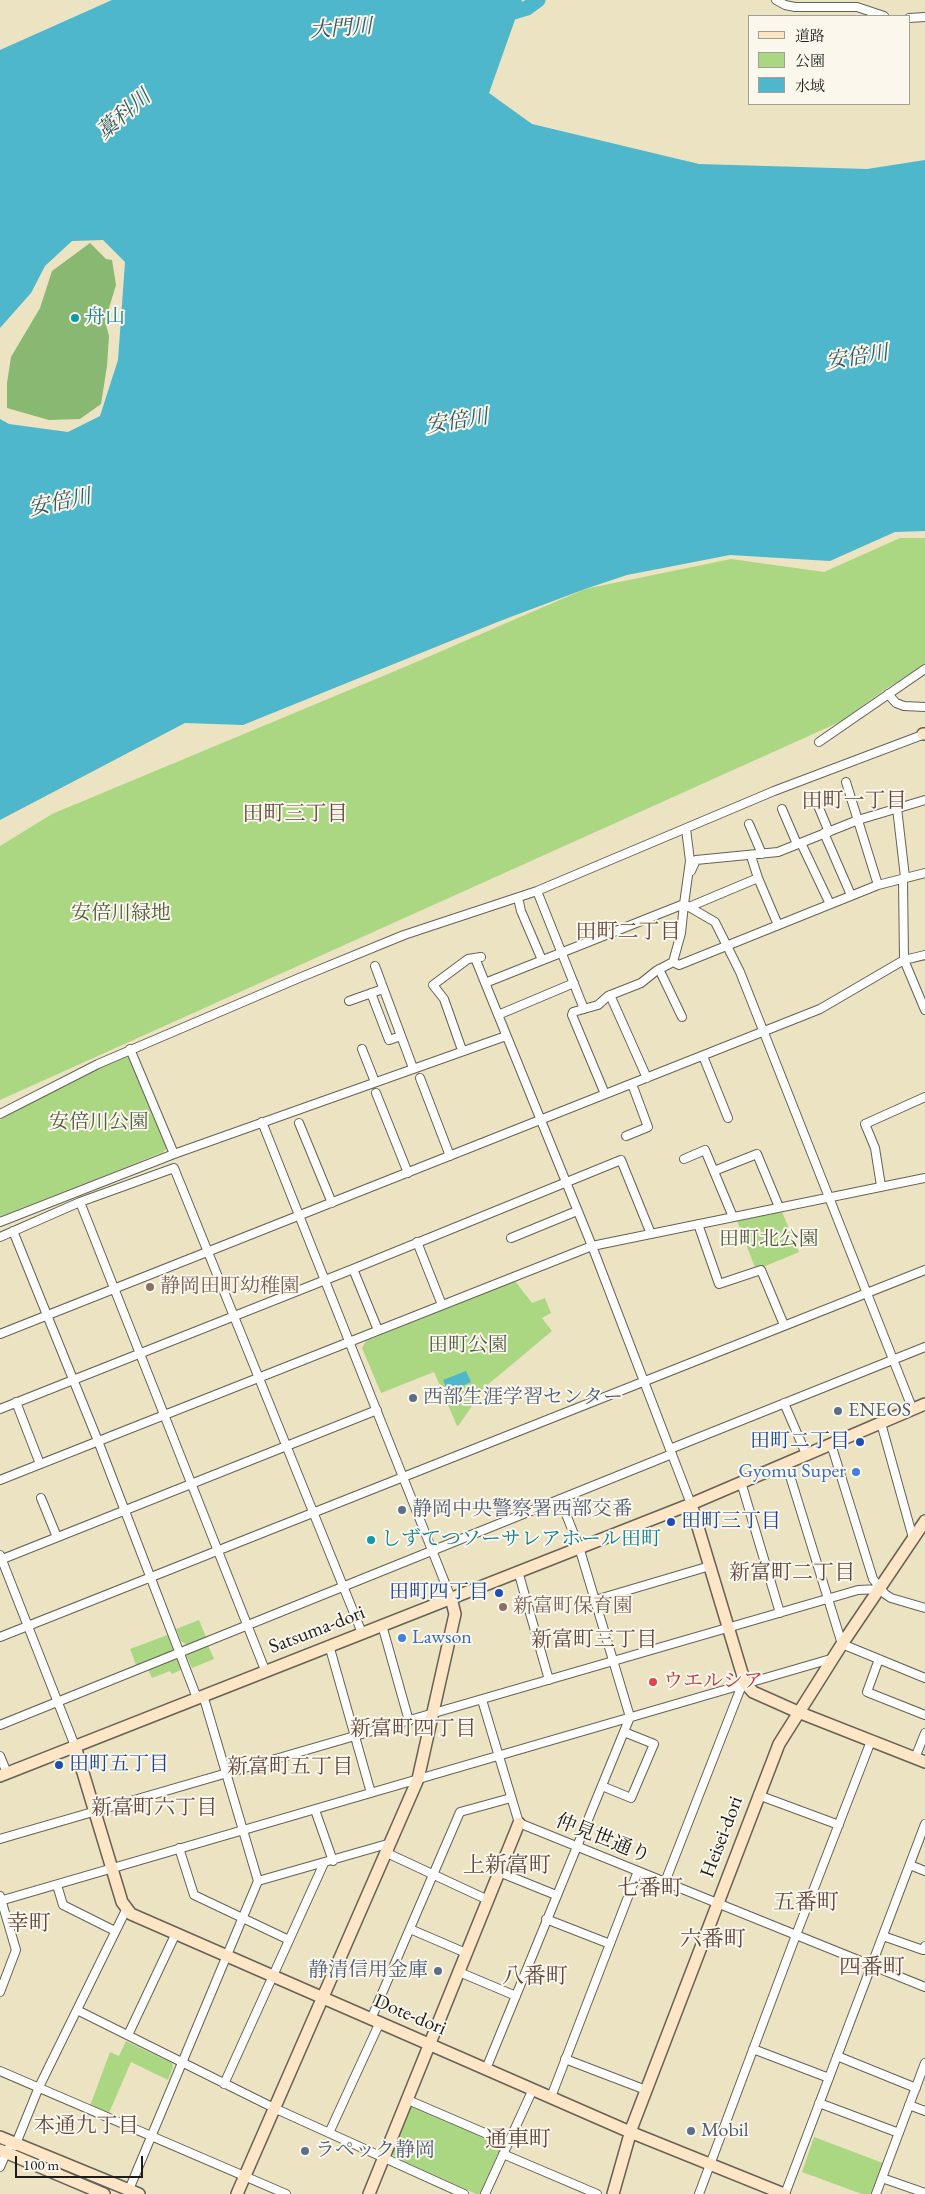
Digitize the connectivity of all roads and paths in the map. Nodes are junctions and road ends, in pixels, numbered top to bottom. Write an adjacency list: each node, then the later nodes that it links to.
1 (776, 0): 2 (street)
2 (881, 15)
3 (925, 17): 4 (street)
4 (910, 18)
5 (925, 669): 6 (street)
6 (888, 694): 7 (street); 9 (street)
7 (925, 707)
8 (924, 734): 17 (street)
9 (818, 742)
10 (846, 782): 15 (street)
11 (814, 796): 18 (street)
12 (925, 800): 13 (street)
13 (897, 808): 15 (street); 24 (street)
14 (782, 809): 19 (street)
15 (858, 820): 18 (street); 26 (street)
16 (749, 824): 20 (street)
17 (686, 829): 25 (street); 27 (street)
18 (826, 833): 19 (street); 28 (street)
19 (799, 844): 20 (street); 30 (street)
20 (762, 854): 21 (street)
21 (751, 856): 23 (street); 25 (street)
22 (925, 872): 24 (street)
23 (758, 878): 31 (street); 32 (street)
24 (904, 878): 26 (street); 37 (street)
25 (686, 882): 31 (street)
26 (878, 885): 28 (street)
27 (537, 891): 29 (street); 34 (street)
28 (851, 895): 30 (street)
29 (518, 898): 36 (street); 55 (street)
30 (830, 904): 32 (street)
31 (686, 906): 33 (street); 34 (street); 38 (street)
32 (778, 925): 33 (street)
33 (728, 946): 38 (street); 51 (street)
34 (562, 952): 36 (street); 42 (street)
35 (925, 955): 37 (street)
36 (542, 960): 41 (street)
37 (904, 960): 48 (street); 51 (street)
38 (673, 962): 40 (street)
39 (374, 966): 43 (street)
40 (659, 970): 45 (street); 50 (street)
41 (485, 983): 49 (street); 56 (street)
42 (574, 983): 47 (street); 49 (street)
43 (383, 989): 44 (street); 52 (street)
44 (371, 993): 46 (street); 52 (street)
45 (610, 995): 47 (street); 60 (street)
46 (349, 1001)
47 (584, 1010): 64 (street)
48 (925, 1010)
49 (498, 1015): 53 (street)
50 (682, 1017)
51 (763, 1032): 57 (street); 80 (street)
52 (401, 1036): 58 (street)
53 (506, 1036): 56 (street); 68 (street)
54 (362, 1049): 61 (street)
55 (130, 1050): 66 (street); 72 (street)
56 (462, 1050): 58 (street)
57 (703, 1056): 60 (street); 67 (street)
58 (413, 1068): 61 (street)
59 (420, 1078): 73 (street)
60 (647, 1078): 62 (street)
61 (375, 1082): 69 (street)
62 (632, 1084): 64 (street); 71 (street)
63 (376, 1093): 76 (street)
64 (605, 1094): 68 (street)
65 (925, 1097): 79 (street)
66 (0, 1114)
67 (728, 1118)
68 (541, 1120): 73 (street); 78 (street)
69 (262, 1122): 72 (street); 85 (street)
70 (299, 1123): 82 (street)
71 (626, 1136)
72 (174, 1154): 87 (street)
73 (450, 1156): 76 (street)
74 (684, 1159): 75 (street)
75 (714, 1171): 83 (street); 86 (street)
76 (408, 1173): 82 (street)
77 (925, 1178): 79 (street)
78 (565, 1182): 84 (street); 90 (street); 93 (street)
79 (881, 1186): 80 (street)
80 (829, 1197): 83 (street); 100 (street)
81 (80, 1202): 89 (street); 95 (street); 99 (street)
82 (332, 1204): 85 (street)
83 (779, 1207): 86 (street)
84 (577, 1211): 92 (street); 94 (street)
85 (298, 1217): 95 (street); 98 (street)
86 (734, 1217): 88 (street)
87 (0, 1222)
88 (698, 1224): 90 (street); 104 (street)
89 (13, 1232): 91 (street); 102 (street)
90 (651, 1234): 94 (street)
91 (0, 1237)
92 (511, 1238)
93 (417, 1242): 96 (street); 101 (street)
94 (592, 1246): 101 (street); 113 (street)
95 (209, 1252): 99 (street); 103 (street)
96 (353, 1269): 98 (street); 105 (street)
97 (925, 1270): 100 (street)
98 (324, 1280): 103 (street); 107 (street)
99 (114, 1289): 102 (street); 109 (street)
100 (867, 1293): 104 (street); 110 (street)
101 (442, 1305): 105 (street)
102 (47, 1316): 106 (street); 112 (street)
103 (235, 1316): 109 (street); 111 (street)
104 (784, 1325): 113 (street)
105 (378, 1330): 107 (street)
106 (0, 1334)
107 (350, 1341): 111 (street); 118 (street)
108 (925, 1347): 110 (street)
109 (140, 1353): 112 (street); 120 (street)
110 (893, 1360): 115 (street); 119 (street)
111 (260, 1377): 120 (street); 124 (street)
112 (72, 1379): 114 (street); 122 (street)
113 (644, 1382): 125 (street); 129 (street)
114 (16, 1402): 117 (street); 128 (street)
115 (784, 1403): 125 (street); 126 (street)
116 (925, 1404): 119 (street, Satsuma-dori)
117 (0, 1408)
118 (377, 1410): 124 (street); 129 (street)
119 (912, 1410): 121 (street, Satsuma-dori)
120 (165, 1416): 122 (street); 132 (street)
121 (881, 1423): 123 (street, Satsuma-dori); 140 (street)
122 (98, 1441): 128 (street); 136 (street)
123 (832, 1444): 126 (street, Satsuma-dori); 149 (street)
124 (286, 1447): 132 (street); 137 (street)
125 (671, 1451): 134 (street); 135 (street)
126 (806, 1454): 127 (street, Satsuma-dori)
127 (786, 1463): 131 (street, Satsuma-dori); 151 (street)
128 (40, 1464): 130 (street)
129 (404, 1476): 137 (street); 143 (street)
130 (0, 1480)
131 (741, 1482): 135 (street, Satsuma-dori); 154 (street)
132 (192, 1484): 136 (street); 142 (street)
133 (41, 1498): 139 (street)
134 (560, 1499): 141 (street); 143 (street)
135 (691, 1504): 141 (street, Satsuma-dori); 145 (street)
136 (124, 1510): 139 (street); 147 (street)
137 (312, 1513): 142 (street); 148 (street)
138 (925, 1521): 140 (street, Heisei-dori)
139 (57, 1537): 144 (street)
140 (914, 1538): 149 (street, Heisei-dori)
141 (579, 1547): 146 (street, Satsuma-dori); 152 (street)
142 (218, 1550): 147 (street); 157 (street)
143 (433, 1550): 148 (street); 150 (street)
144 (0, 1558): 156 (street)
145 (710, 1566): 152 (street); 158 (street)
146 (518, 1571): 150 (street, Satsuma-dori); 169 (street)
147 (151, 1577): 156 (street); 163 (street)
148 (343, 1587): 157 (street); 159 (street)
149 (880, 1589): 151 (street); 153 (street); 161 (street, Heisei-dori)
150 (451, 1598): 155 (street, Satsuma-dori); 175 (street)
151 (828, 1599): 154 (street); 161 (street)
152 (595, 1600): 166 (street)
153 (925, 1608)
154 (780, 1613): 158 (street)
155 (382, 1625): 159 (street, Satsuma-dori); 178 (street)
156 (28, 1626): 160 (street); 173 (street)
157 (248, 1626): 163 (street); 167 (street)
158 (729, 1628): 166 (street); 170 (street)
159 (362, 1633): 162 (street, Satsuma-dori)
160 (0, 1637)
161 (842, 1644): 164 (street, Heisei-dori); 165 (street)
162 (329, 1645): 167 (street, Satsuma-dori); 182 (street)
163 (179, 1651): 171 (street); 173 (street)
164 (834, 1658): 170 (street); 174 (street, Heisei-dori)
165 (879, 1659): 168 (street); 176 (street)
166 (613, 1661): 169 (street); 177 (street)
167 (265, 1670): 171 (street, Satsuma-dori)
168 (925, 1678)
169 (549, 1680): 172 (street)
170 (745, 1684): 174 (street); 177 (street); 214 (street)
171 (200, 1697): 184 (street, Satsuma-dori); 188 (street)
172 (482, 1700): 175 (street); 186 (street)
173 (58, 1701): 179 (street); 184 (street)
174 (798, 1712): 183 (street); 193 (street, Heisei-dori)
175 (433, 1714): 178 (street); 190 (street)
176 (925, 1715)
177 (630, 1717): 180 (street); 186 (street)
178 (409, 1721): 182 (street)
179 (0, 1725)
180 (624, 1732): 191 (street); 191 (street)
181 (925, 1733): 187 (street)
182 (356, 1736): 188 (street); 192 (street)
183 (871, 1741): 187 (street); 199 (street)
184 (75, 1746): 189 (street, Satsuma-dori); 196 (street)
185 (0, 1756): 189 (street)
186 (499, 1756): 190 (street); 194 (street)
187 (920, 1760)
188 (226, 1774): 196 (street); 200 (street)
189 (4, 1775)
190 (418, 1779): 192 (street); 204 (street)
191 (602, 1786): 202 (street)
192 (372, 1793): 195 (street)
193 (758, 1795): 199 (street); 219 (street, Heisei-dori)
194 (511, 1798): 197 (street); 212 (street)
195 (315, 1810): 200 (street); 205 (street)
196 (94, 1812): 201 (street); 208 (street)
197 (519, 1823): 202 (street, 仲見世通り); 211 (street)
198 (925, 1824): 207 (street)
199 (839, 1825): 226 (street)
200 (243, 1829): 203 (street); 213 (street)
201 (0, 1840)
202 (577, 1846): 209 (street, 仲見世通り); 216 (street)
203 (180, 1848): 208 (street); 221 (street)
204 (389, 1848): 205 (street); 212 (street); 239 (street)
205 (333, 1861): 206 (street)
206 (324, 1863): 213 (street); 228 (street)
207 (910, 1864): 210 (street); 227 (street)
208 (111, 1868): 215 (street); 220 (street)
209 (638, 1871): 214 (street, 仲見世通り); 229 (street)
210 (925, 1871)
211 (499, 1872): 216 (street); 218 (street)
212 (434, 1874): 218 (street); 223 (street)
213 (258, 1881): 221 (street)
214 (665, 1882): 219 (street, 仲見世通り)
215 (58, 1885): 217 (street); 224 (street)
216 (556, 1895): 222 (street)
217 (0, 1899): 237 (street)
218 (488, 1900): 231 (street)
219 (718, 1903): 226 (street, 仲見世通り); 256 (street, Heisei-dori)
220 (126, 1910): 224 (street); 225 (street, Dote-dori)
221 (243, 1919): 228 (street); 232 (street)
222 (546, 1919): 229 (street); 238 (street)
223 (410, 1929): 231 (street); 241 (street)
224 (116, 1931): 240 (street)
225 (176, 1933): 232 (street, Dote-dori); 242 (street)
226 (796, 1935): 233 (street, 仲見世通り); 244 (street)
227 (882, 1936): 230 (street); 233 (street)
228 (289, 1940): 235 (street)
229 (610, 1944): 246 (street)
230 (925, 1946)
231 (466, 1953): 234 (street)
232 (228, 1956): 235 (street, Dote-dori); 247 (street)
233 (871, 1966): 236 (street, 仲見世通り); 245 (street)
234 (459, 1972): 238 (street); 243 (street)
235 (272, 1976): 239 (street, Dote-dori); 252 (street)
236 (925, 1987)
237 (0, 1992)
238 (516, 1996): 249 (street)
239 (322, 1998): 241 (street, Dote-dori); 261 (street)
240 (77, 2010): 242 (street); 253 (street)
241 (375, 2021): 243 (street, Dote-dori); 264 (street)
242 (128, 2035): 247 (street)
243 (431, 2044): 249 (street, Dote-dori); 258 (street)
244 (754, 2049): 251 (street); 272 (street)
245 (837, 2056): 251 (street); 254 (street)
246 (566, 2059): 256 (street); 257 (street)
247 (182, 2062): 252 (street); 266 (street)
248 (925, 2063): 254 (street)
249 (486, 2069): 255 (street, Dote-dori)
250 (0, 2070): 253 (street)
251 (829, 2078): 259 (street)
252 (224, 2084): 261 (street)
253 (39, 2087): 266 (street); 269 (street)
254 (916, 2088): 260 (street)
255 (533, 2089): 257 (street, Dote-dori); 268 (street)
256 (646, 2090): 263 (street, Heisei-dori)
257 (551, 2096): 263 (street, Dote-dori)
258 (408, 2100): 268 (street); 271 (street)
259 (819, 2103): 265 (street); 286 (street)
260 (910, 2105): 262 (street); 265 (street)
261 (274, 2108): 264 (street); 274 (street)
262 (925, 2111)
263 (630, 2132): 272 (street, Dote-dori); 284 (street, Heisei-dori)
264 (329, 2133): 271 (street)
265 (899, 2133): 275 (street)
266 (151, 2137): 274 (street); 276 (street)
267 (0, 2138): 269 (street)
268 (508, 2143): 270 (street)
269 (9, 2149): 273 (street); 276 (street); 277 (street)
270 (503, 2154): 282 (street); 283 (street)
271 (384, 2157): 280 (street); 281 (street)
272 (710, 2163): 285 (street); 286 (street, Dote-dori)
273 (0, 2167)
274 (244, 2176): 278 (street); 279 (street)
275 (882, 2178): 287 (street); 288 (street)
276 (132, 2193)
277 (104, 2194)
278 (237, 2194)
279 (286, 2194)
280 (369, 2194)
281 (464, 2194)
282 (485, 2194)
283 (597, 2194)
284 (613, 2194)
285 (699, 2194)
286 (785, 2194)
287 (876, 2194)
288 (925, 2194)

